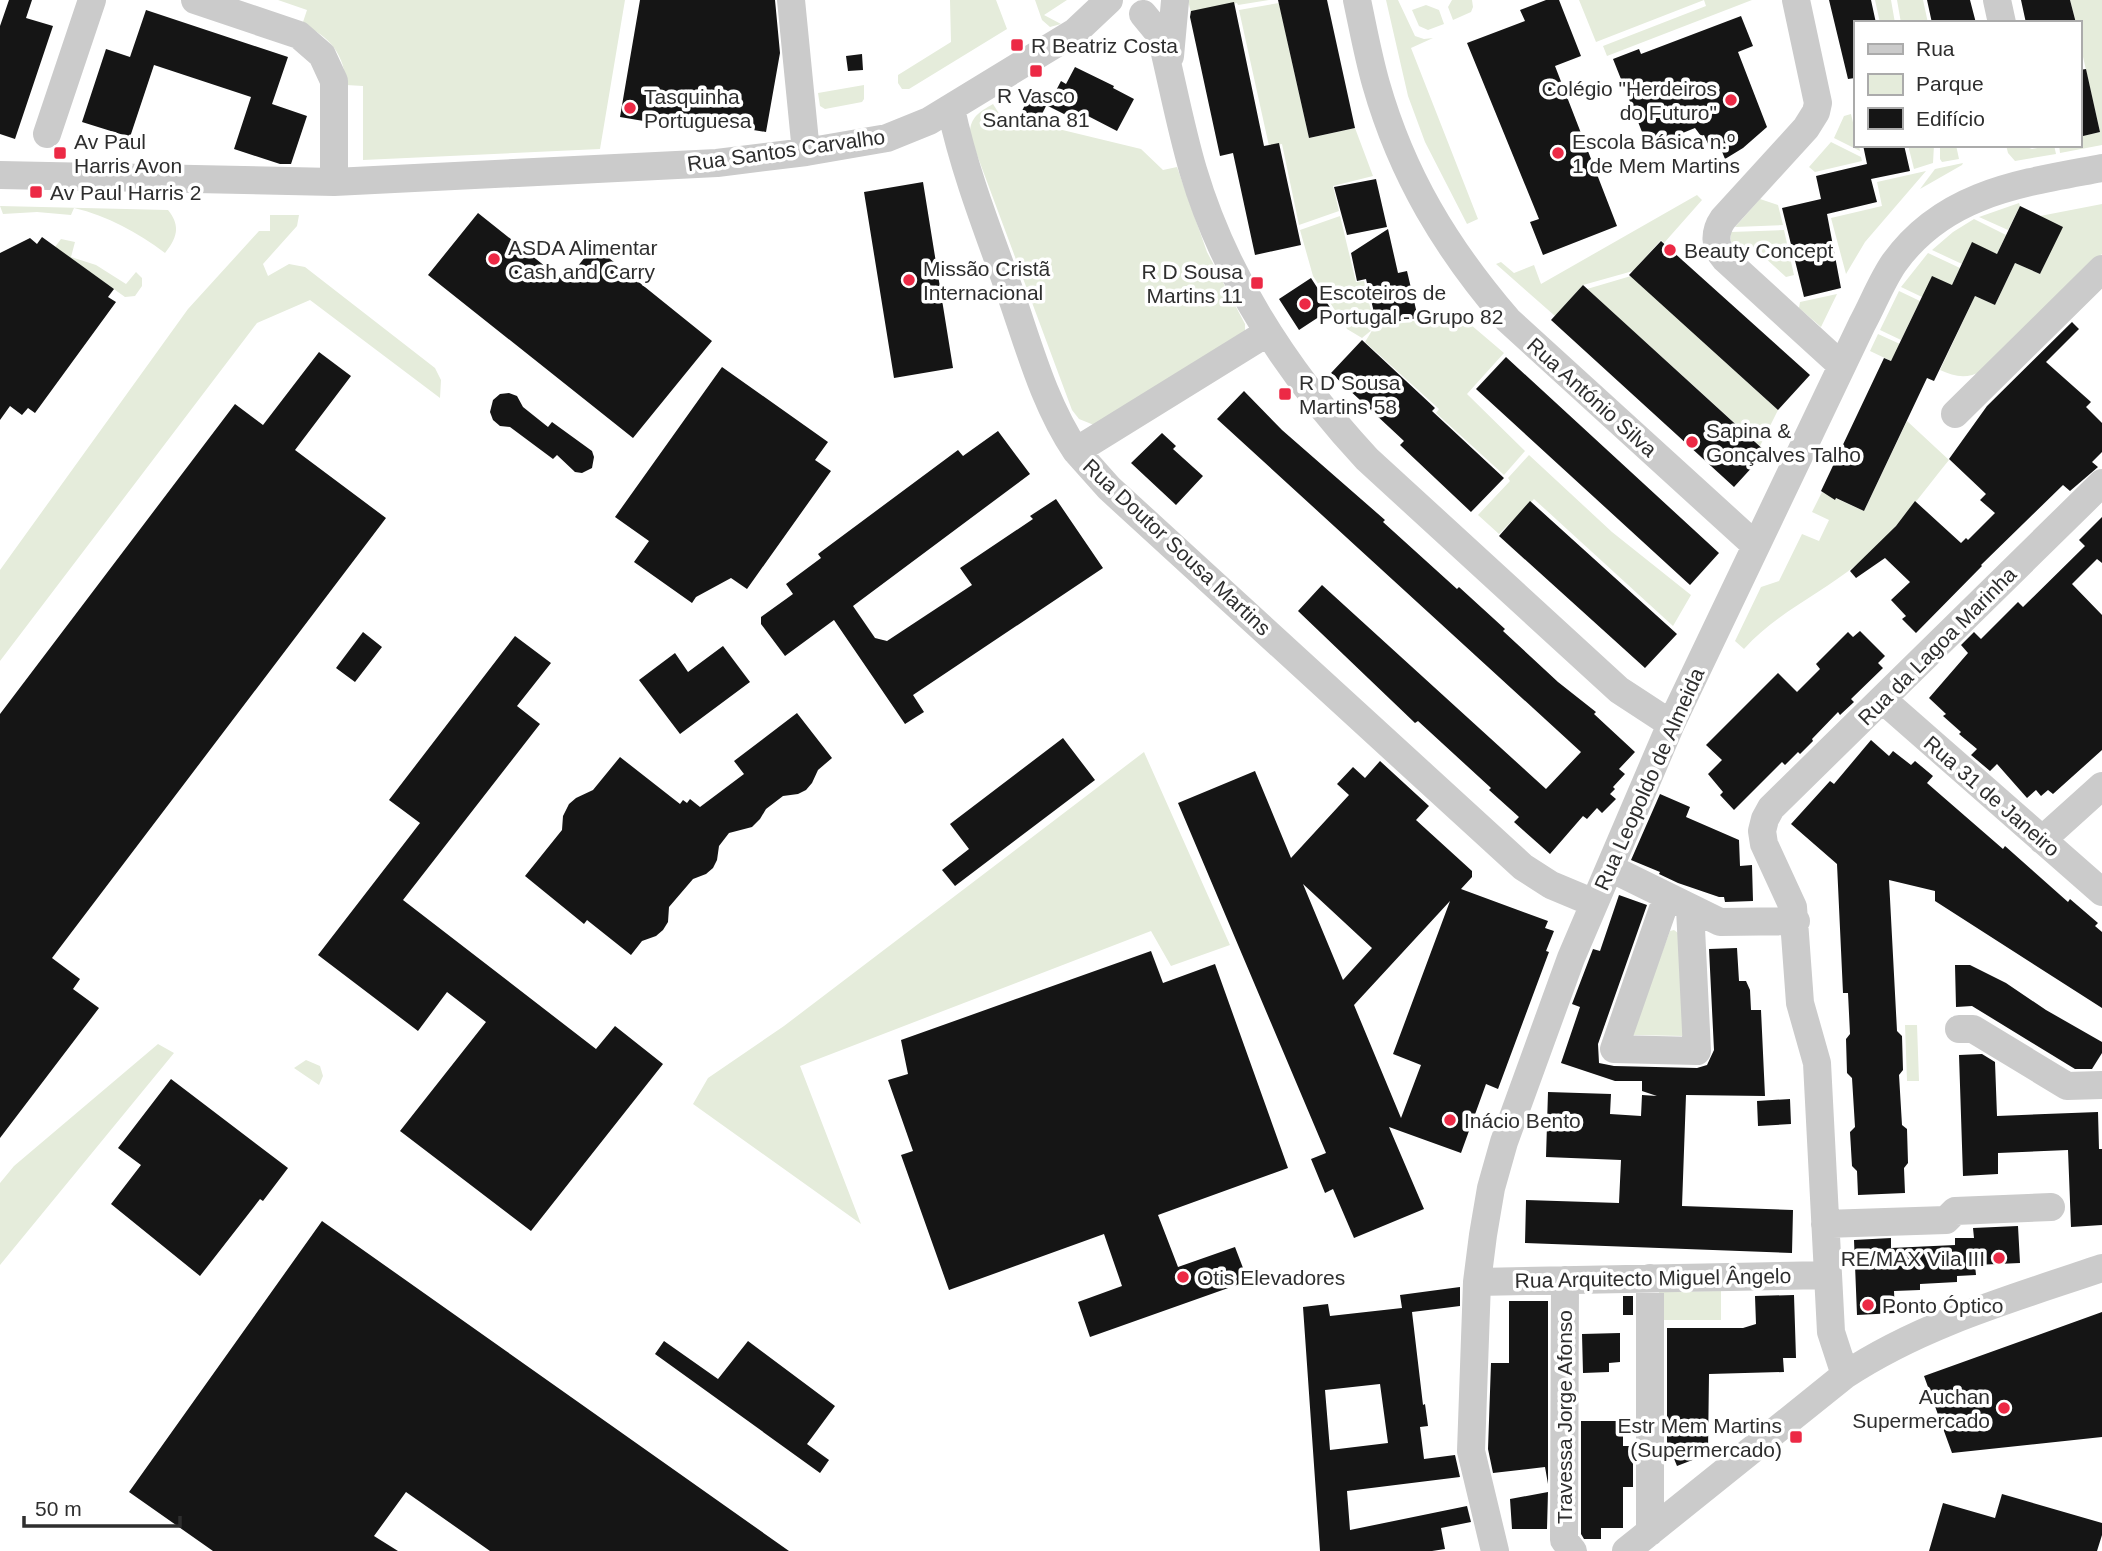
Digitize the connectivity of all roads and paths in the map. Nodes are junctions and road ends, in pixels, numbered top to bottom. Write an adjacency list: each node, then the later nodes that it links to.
1 (92, 0): 14 (street)
2 (195, 0): 18 (street)
3 (791, 0): 15 (street)
4 (1109, 0): 11 (street)
5 (1175, 0): 9 (street); 12 (street)
6 (1357, 0): 25 (street, Rua António Silva)
7 (1796, 0): 21 (street)
8 (1997, 0): 10 (street)
9 (1134, 8): 11 (street); 12 (street)
10 (2002, 21)
11 (1075, 32): 13 (street, Rua Santos Carvalho)
12 (1171, 80): 20 (street)
13 (951, 109): 15 (street, Rua Santos Carvalho); 23 (street)
14 (47, 134)
15 (806, 152): 18 (street, Rua Santos Carvalho)
16 (2102, 168): 21 (street, Rua Leopoldo de Almeida)
17 (0, 175): 18 (street, Rua Santos Carvalho)
18 (334, 182)
19 (2102, 269): 22 (street)
20 (1267, 333): 23 (street, Rua Doutor Sousa Martins); 27 (street)
21 (1842, 366): 25 (street, Rua Leopoldo de Almeida)
22 (1955, 414)
23 (1076, 451): 32 (street, Rua Doutor Sousa Martins)
24 (2102, 483): 26 (street, Rua da Lagoa Marinha)
25 (1756, 546): 27 (street, Rua Leopoldo de Almeida)
26 (1882, 700): 29 (street, Rua 31 de Janeiro); 34 (street, Rua da Lagoa Marinha)
27 (1671, 724): 30 (street, Rua Leopoldo de Almeida)
28 (2102, 786): 29 (street)
29 (2042, 840): 31 (street, Rua 31 de Janeiro)
30 (1609, 868): 32 (street, Rua Leopoldo de Almeida); 33 (street)
31 (2102, 892)
32 (1594, 903): 43 (street, Rua Leopoldo de Almeida)
33 (1678, 903): 33 (street); 34 (street)
34 (1796, 921): 38 (street)
35 (1959, 1029): 36 (street)
36 (2102, 1084)
37 (2051, 1206): 38 (street)
38 (1825, 1224): 40 (street)
39 (2102, 1268): 44 (street)
40 (1828, 1275): 41 (street, Rua Arquitecto Miguel Ângelo); 44 (street)
41 (1650, 1279): 42 (street, Rua Arquitecto Miguel Ângelo); 45 (street)
42 (1565, 1280): 43 (street, Rua Arquitecto Miguel Ângelo); 47 (street, Travessa Jorge Afonso)
43 (1477, 1282): 46 (street, Rua Leopoldo de Almeida)
44 (1845, 1375): 45 (street)
45 (1650, 1532): 48 (street)
46 (1495, 1551)
47 (1573, 1551)
48 (1626, 1551)

